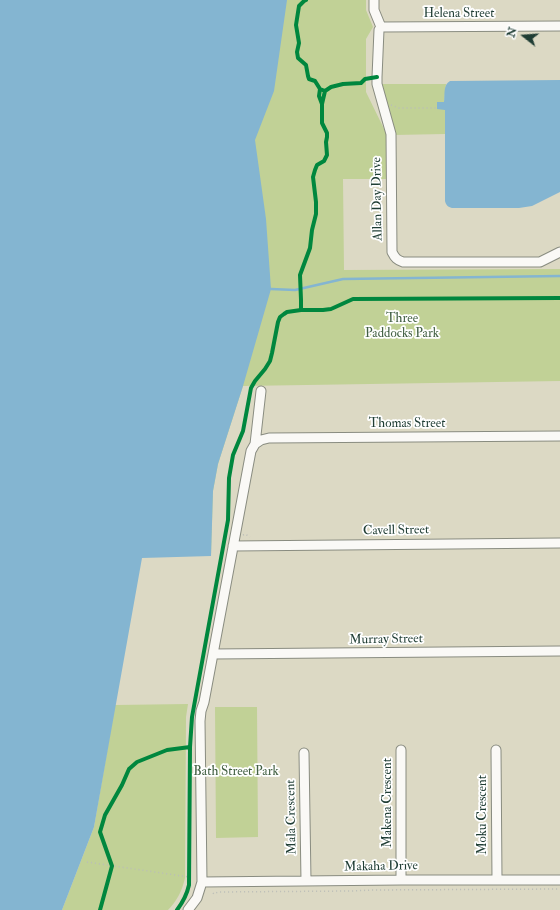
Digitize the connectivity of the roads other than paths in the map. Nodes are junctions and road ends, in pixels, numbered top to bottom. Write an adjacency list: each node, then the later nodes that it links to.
1 (374, 0): 3 (street)
2 (560, 26): 3 (street, Helena Street)
3 (382, 27): 4 (street, Allan Day Drive)
4 (560, 252)
5 (262, 391): 7 (street)
6 (560, 436): 7 (street, Thomas Street)
7 (255, 444): 9 (street)
8 (560, 543): 9 (street, Cavell Street)
9 (233, 546): 11 (street)
10 (560, 651): 11 (street, Murray Street)
11 (213, 654): 19 (street)
12 (401, 750): 15 (street, Makena Crescent)
13 (496, 750): 16 (street, Moku Crescent)
14 (304, 753): 18 (street, Mala Crescent)
15 (401, 880): 16 (street, Makaha Drive); 18 (street, Makaha Drive)
16 (497, 880): 17 (street, Makaha Drive)
17 (560, 880)
18 (306, 881): 19 (street, Makaha Drive)
19 (202, 882): 20 (street)
20 (188, 910)

